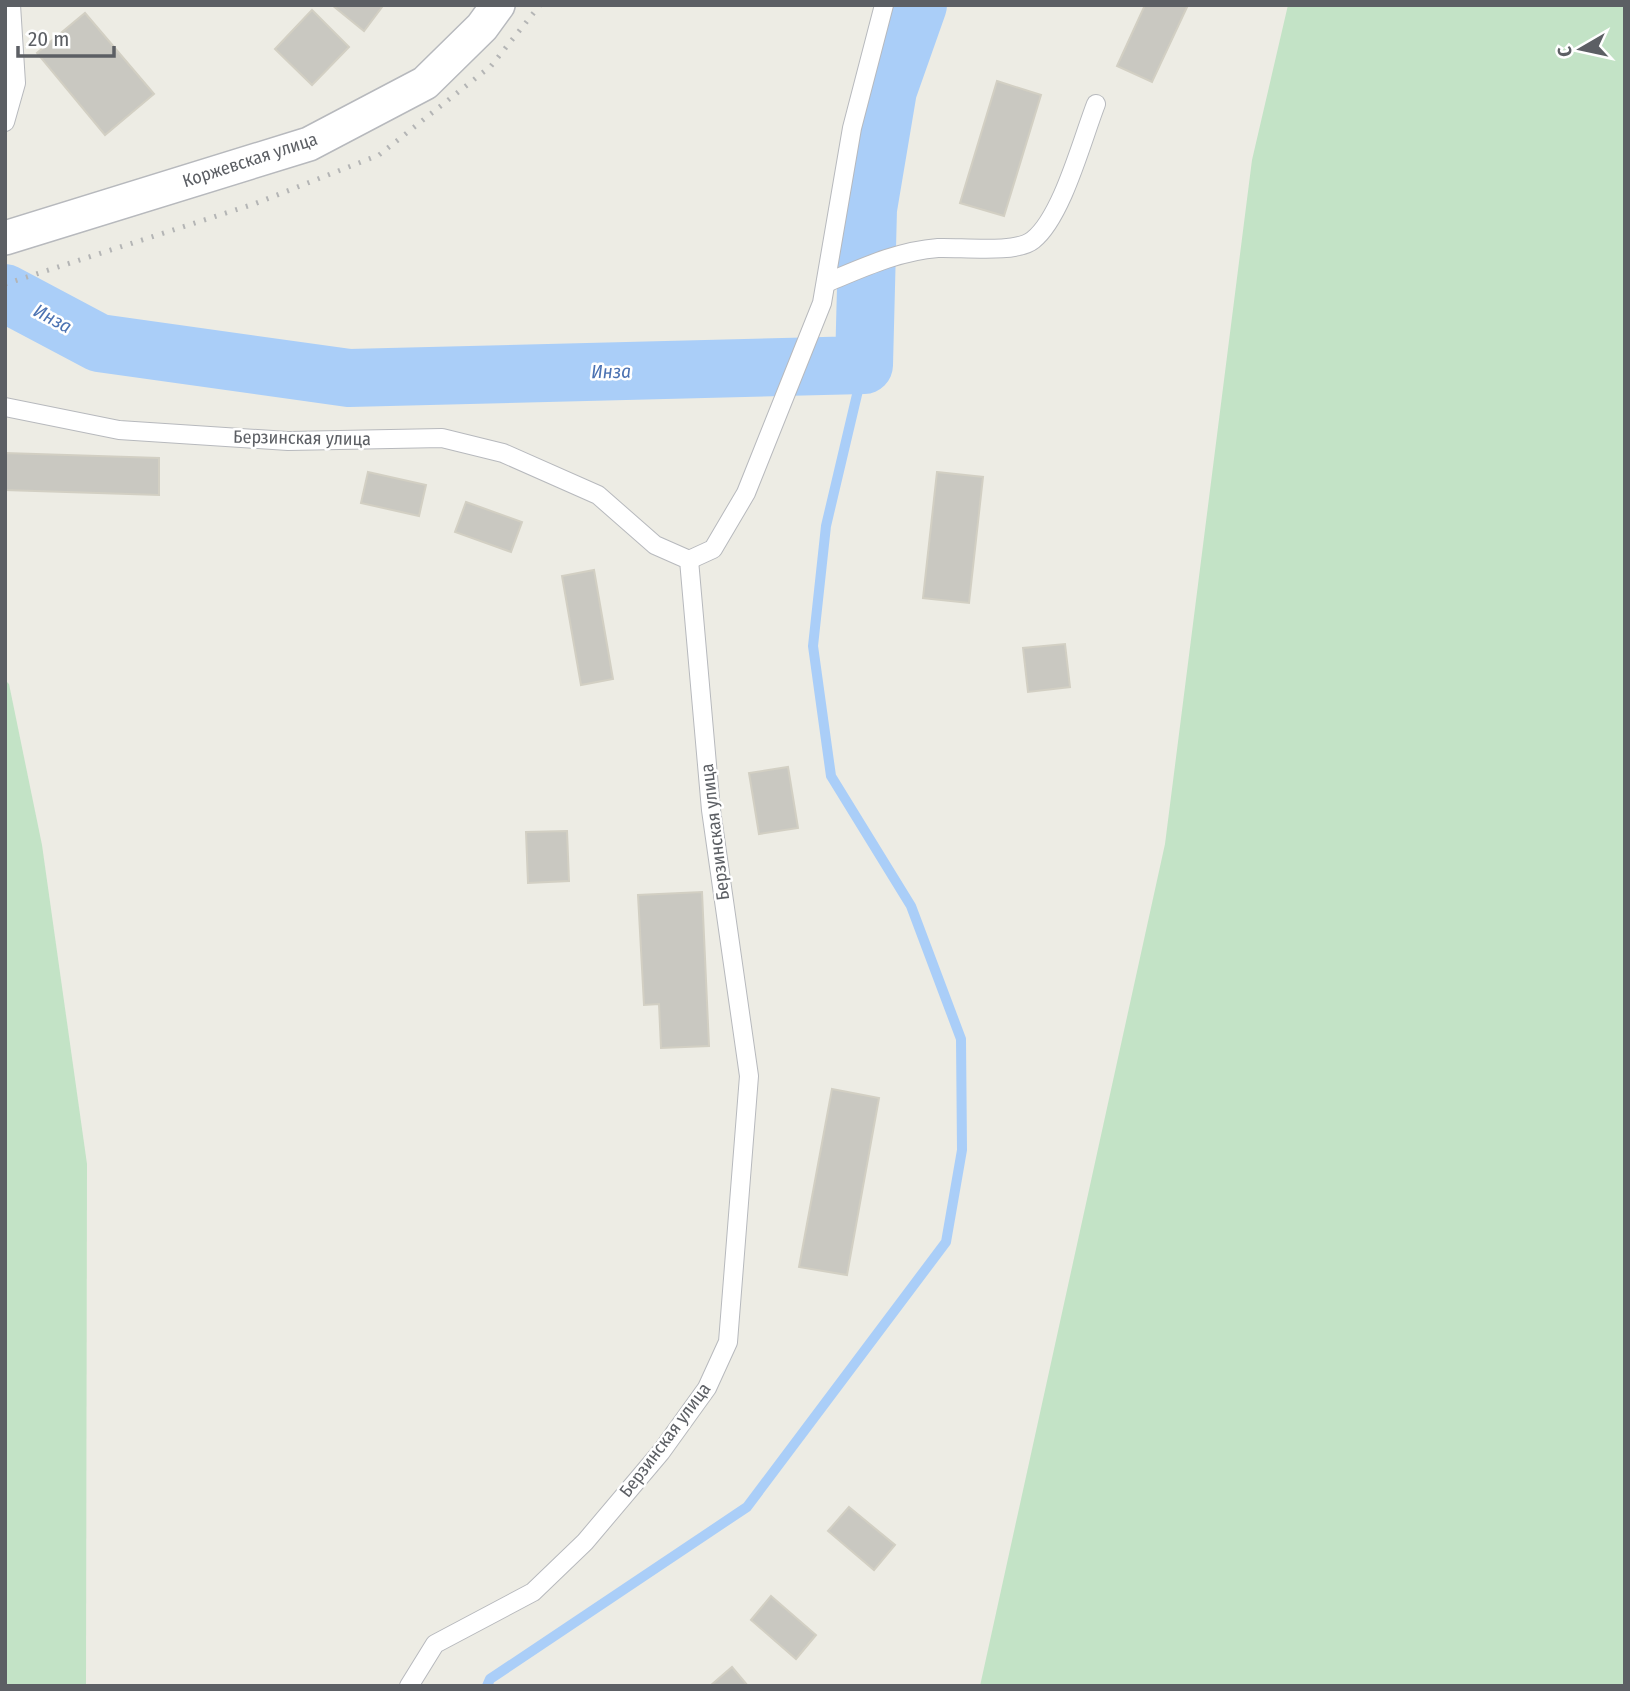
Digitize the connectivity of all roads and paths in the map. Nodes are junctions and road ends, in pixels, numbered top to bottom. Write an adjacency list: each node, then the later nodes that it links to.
1 (11, 5): 5 (lane)
2 (498, 5): 6 (street, Коржевская улица)
3 (884, 5): 7 (lane)
4 (1096, 104): 7 (lane)
5 (5, 122)
6 (5, 238)
7 (826, 282): 9 (lane)
8 (5, 407): 9 (lane, Берзинская улица)
9 (689, 560): 10 (lane, Берзинская улица)
10 (409, 1686)

